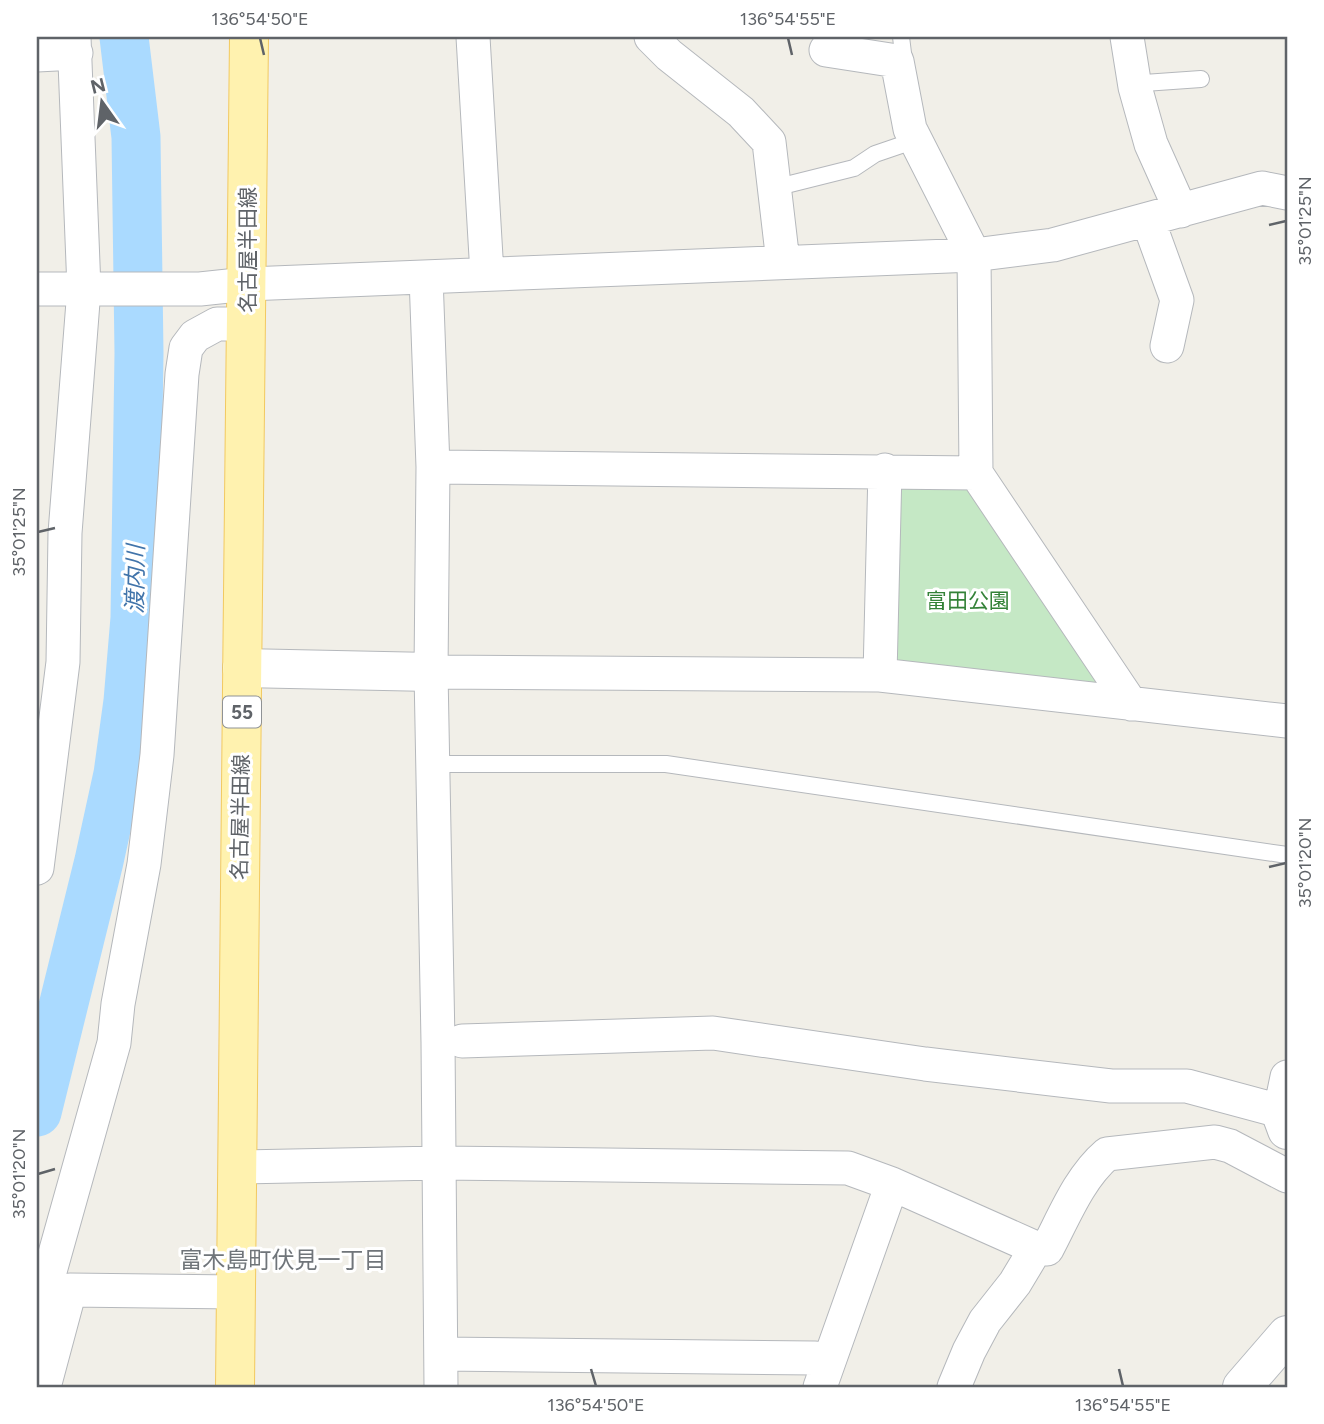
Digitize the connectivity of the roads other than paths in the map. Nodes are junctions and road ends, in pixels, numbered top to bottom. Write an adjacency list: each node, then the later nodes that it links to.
1 (249, 37): 20 (main road, 名古屋半田線 / 55)
2 (473, 37): 18 (street)
3 (651, 37): 12 (street)
4 (1127, 37): 10 (street)
5 (824, 43): 7 (street)
6 (75, 45): 8 (street); 22 (street)
7 (899, 49): 11 (street)
8 (37, 55)
9 (1201, 79): 10 (lane)
10 (1135, 86): 14 (street)
11 (916, 140): 12 (lane); 16 (street)
12 (774, 188): 17 (street)
13 (1287, 192): 14 (street)
14 (1181, 211): 15 (street)
15 (1147, 220): 16 (street); 24 (street)
16 (974, 255): 17 (street); 27 (street)
17 (783, 262): 18 (street)
18 (487, 274): 19 (street)
19 (426, 277): 20 (street); 25 (street)
20 (247, 284): 22 (street); 23 (main road, 名古屋半田線 / 55)
21 (37, 289): 22 (street)
22 (84, 289): 35 (street)
23 (247, 324): 28 (main road, 名古屋半田線 / 55); 44 (street)
24 (1167, 346)
25 (433, 467): 26 (street); 29 (street)
26 (885, 470): 27 (street); 30 (street)
27 (976, 472): 31 (street)
28 (242, 668): 29 (street); 39 (main road, 名古屋半田線 / 55)
29 (431, 672): 30 (street); 33 (street)
30 (880, 675): 31 (street)
31 (1131, 704): 32 (street)
32 (1287, 721)
33 (433, 764): 34 (lane); 38 (street)
34 (1287, 855)
35 (37, 868)
36 (462, 1041): 37 (street)
37 (1285, 1106)
38 (439, 1163): 39 (street); 41 (street); 46 (street)
39 (236, 1167): 43 (main road, 名古屋半田線 / 55)
40 (1287, 1176): 42 (street)
41 (892, 1184): 42 (street); 47 (street)
42 (1036, 1248): 51 (street)
43 (235, 1292): 48 (street); 49 (main road, 名古屋半田線 / 55)
44 (37, 1333)
45 (1287, 1335): 52 (street)
46 (441, 1354): 47 (street); 50 (street)
47 (824, 1375)
48 (44, 1387)
49 (235, 1387)
50 (441, 1387)
51 (954, 1387)
52 (1242, 1387)

